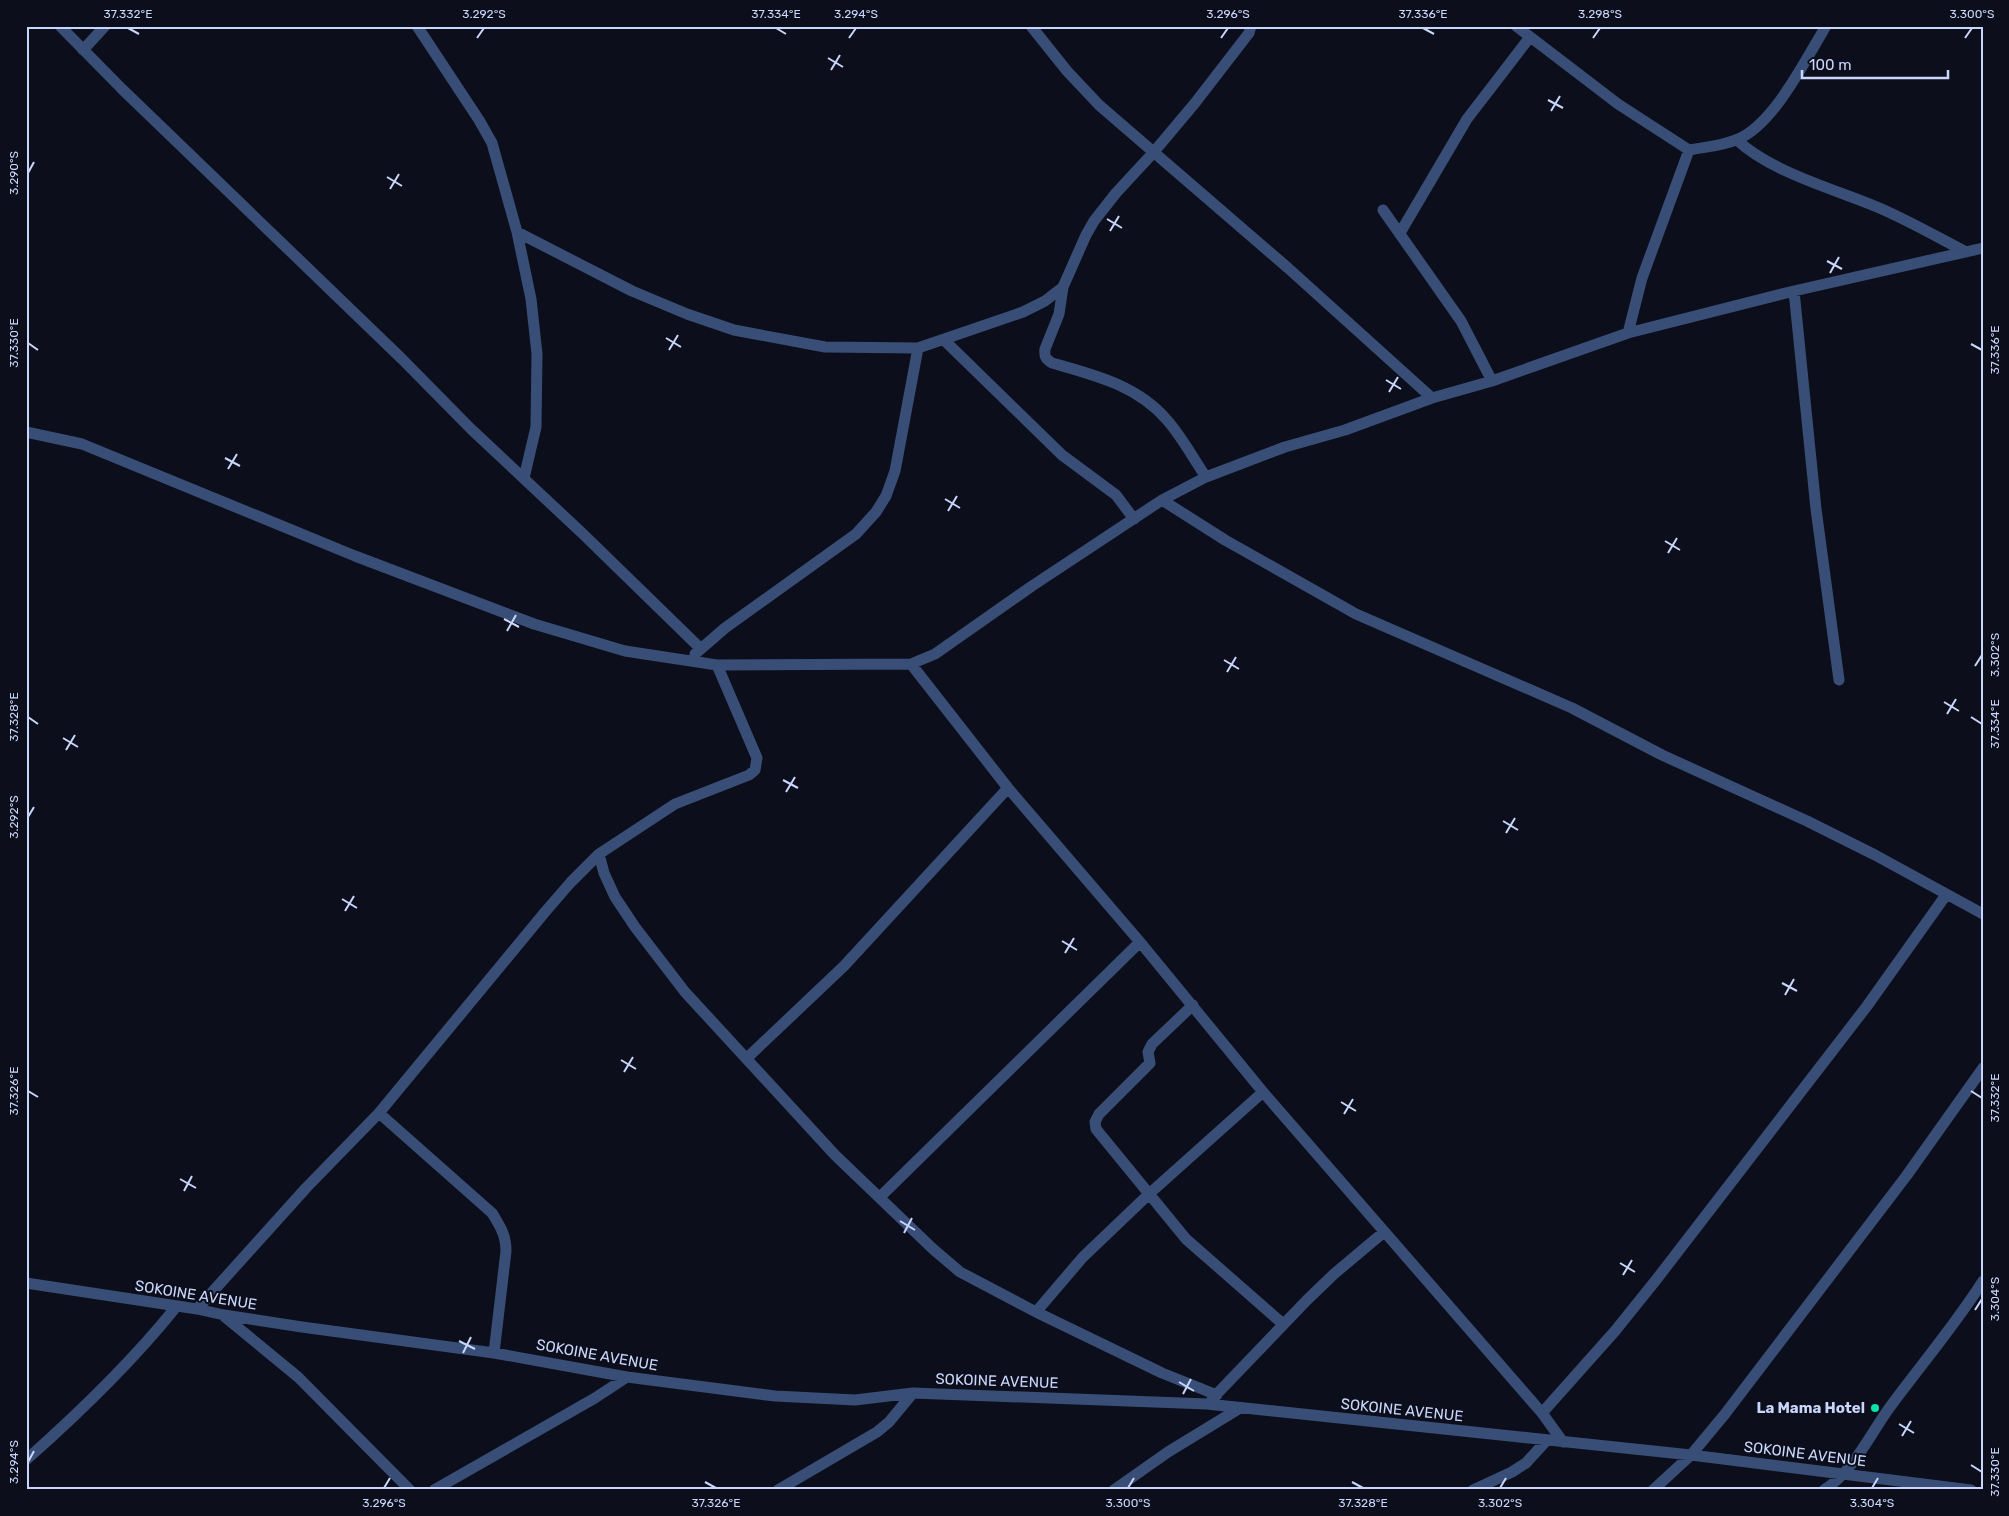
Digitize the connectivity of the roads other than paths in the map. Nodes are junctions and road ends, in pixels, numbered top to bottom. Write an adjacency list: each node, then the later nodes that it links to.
1 (60, 26): 9 (street)
2 (105, 26): 9 (street)
3 (417, 26): 14 (street)
4 (1030, 26): 12 (street)
5 (1251, 26): 12 (street)
6 (1516, 26): 8 (street)
7 (1826, 26): 10 (street)
8 (1530, 37): 11 (street); 15 (street)
9 (83, 50): 27 (street)
10 (1737, 140): 11 (street); 17 (street)
11 (1689, 150): 20 (street)
12 (1153, 153): 18 (street); 24 (street)
13 (1383, 210): 15 (street)
14 (517, 232): 22 (street); 27 (street)
15 (1400, 233): 23 (street)
16 (1983, 248): 17 (street)
17 (1966, 252): 19 (street)
18 (1063, 287): 21 (street); 26 (street)
19 (1794, 291): 20 (street); 34 (street)
20 (1628, 333): 23 (street)
21 (944, 340): 22 (street); 29 (street)
22 (918, 348): 30 (street)
23 (1492, 381): 24 (street)
24 (1432, 398): 26 (street)
25 (26, 432): 31 (street)
26 (1206, 477): 28 (street)
27 (524, 478): 30 (street)
28 (1162, 500): 29 (street); 37 (street)
29 (1134, 519): 32 (street)
30 (700, 648): 31 (street)
31 (690, 660): 33 (street)
32 (910, 664): 33 (street); 35 (street)
33 (717, 666): 36 (street)
34 (1839, 680)
35 (1008, 788): 39 (street); 41 (street)
36 (600, 854): 41 (street); 44 (street)
37 (1946, 895): 38 (street); 61 (street)
38 (1983, 914)
39 (1140, 942): 40 (street); 46 (street)
40 (1193, 1005): 43 (street); 45 (street)
41 (747, 1058): 46 (street)
42 (1983, 1068): 64 (street)
43 (1263, 1092): 45 (street); 47 (street)
44 (379, 1113): 51 (street); 55 (street)
45 (1149, 1194): 52 (street); 54 (street)
46 (880, 1198): 52 (street)
47 (1384, 1232): 54 (street); 61 (street)
48 (1983, 1281): 66 (street)
49 (26, 1283): 50 (street, SOKOINE AVENUE)
50 (176, 1307): 51 (street, SOKOINE AVENUE); 65 (street)
51 (197, 1309): 53 (street, SOKOINE AVENUE)
52 (1036, 1312): 58 (street)
53 (224, 1315): 55 (street, SOKOINE AVENUE); 68 (street)
54 (1284, 1324): 58 (street)
55 (494, 1353): 56 (street, SOKOINE AVENUE)
56 (627, 1377): 57 (street, SOKOINE AVENUE); 69 (street)
57 (913, 1393): 59 (street, SOKOINE AVENUE); 70 (street)
58 (1217, 1395): 59 (street)
59 (1207, 1404): 60 (street, SOKOINE AVENUE)
60 (1240, 1408): 62 (street, SOKOINE AVENUE); 71 (street)
61 (1542, 1413): 63 (street)
62 (1547, 1440): 63 (street, SOKOINE AVENUE); 72 (street)
63 (1563, 1442): 64 (street, SOKOINE AVENUE)
64 (1691, 1455): 66 (street, SOKOINE AVENUE); 73 (street)
65 (26, 1460)
66 (1844, 1474): 67 (street); 74 (street, SOKOINE AVENUE)
67 (1831, 1488)
68 (410, 1490)
69 (434, 1490)
70 (778, 1490)
71 (1114, 1490)
72 (1474, 1490)
73 (1652, 1490)
74 (1971, 1490)

